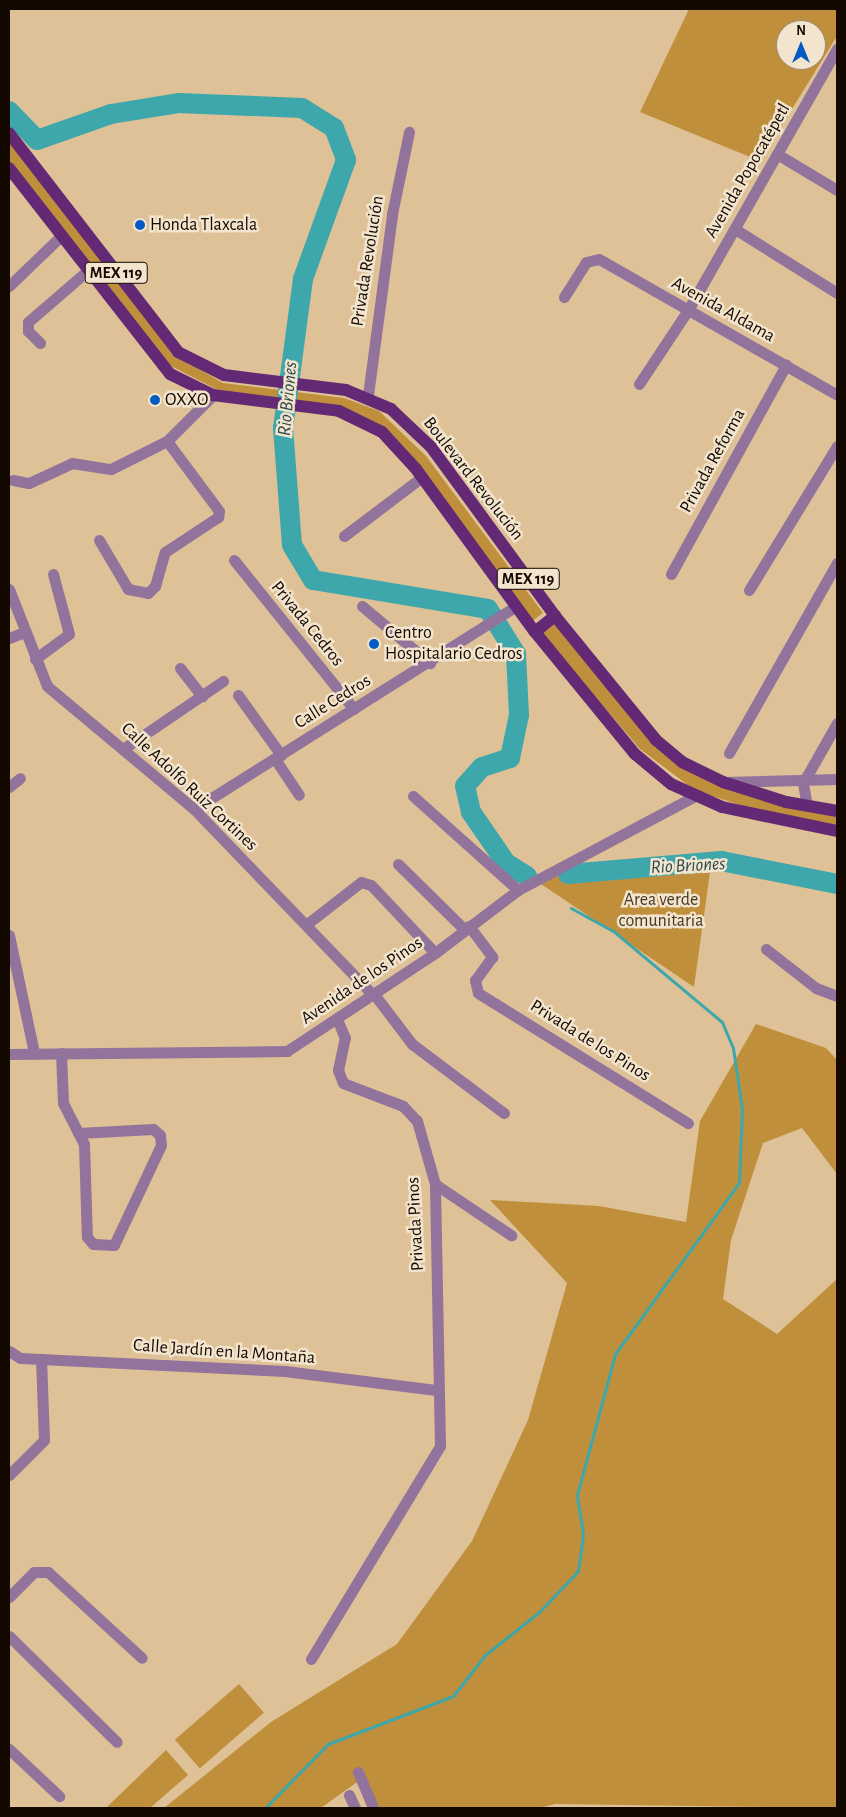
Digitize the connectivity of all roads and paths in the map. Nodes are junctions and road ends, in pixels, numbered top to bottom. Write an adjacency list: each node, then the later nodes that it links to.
1 (837, 49): 4 (street, Avenida Popocatépetl)
2 (409, 132): 18 (street, Privada Revolución)
3 (9, 133): 18 (main road, Boulevard Revolución / MEX 119)
4 (776, 157): 6 (street); 7 (street, Avenida Popocatépetl)
5 (9, 169): 8 (main road, MEX 119)
6 (837, 190)
7 (735, 229): 11 (street); 13 (street, Avenida Popocatépetl)
8 (60, 237): 9 (main road, MEX 119); 10 (street)
9 (86, 272): 14 (street); 17 (main road, MEX 119)
10 (9, 286)
11 (837, 293)
12 (564, 297): 13 (street, Avenida Aldama)
13 (688, 310): 15 (street, Avenida Aldama); 16 (street, Avenida Popocatépetl)
14 (40, 343)
15 (786, 366): 19 (street, Avenida Aldama); 29 (street, Privada Reforma)
16 (639, 384)
17 (213, 395): 20 (street); 22 (main road, MEX 119)
18 (368, 395): 34 (main road, Boulevard Revolución / MEX 119)
19 (837, 395)
20 (167, 441): 23 (street); 25 (street)
21 (837, 446): 31 (street)
22 (422, 477): 24 (street); 33 (main road, MEX 119)
23 (13, 480)
24 (344, 536)
25 (99, 540)
26 (234, 560): 44 (street, Privada Cedros)
27 (837, 563): 47 (street)
28 (53, 574): 38 (street)
29 (671, 574)
30 (9, 590): 35 (street, Calle Adolfo Ruiz Cortines)
31 (749, 590)
32 (362, 606): 39 (street)
33 (515, 607): 36 (main road, MEX 119); 39 (street, Calle Cedros)
34 (555, 616): 36 (main road); 51 (main road, Boulevard Revolución / MEX 119)
35 (24, 632): 37 (street); 38 (street, Calle Adolfo Ruiz Cortines)
36 (535, 632): 56 (main road, MEX 119)
37 (9, 638)
38 (35, 659): 46 (street, Calle Adolfo Ruiz Cortines)
39 (430, 663): 44 (street, Calle Cedros)
40 (180, 668): 43 (street)
41 (223, 681): 43 (street)
42 (238, 695): 48 (street)
43 (202, 696): 46 (street)
44 (354, 709): 48 (street, Calle Cedros)
45 (837, 723): 52 (street)
46 (123, 749): 58 (street, Calle Adolfo Ruiz Cortines)
47 (729, 752)
48 (278, 757): 54 (street); 58 (street, Calle Cedros)
49 (20, 778): 53 (street)
50 (837, 778): 52 (street)
51 (723, 782): 52 (street); 57 (main road, Boulevard Revolución / MEX 119)
52 (803, 782): 57 (street)
53 (9, 788)
54 (299, 795)
55 (413, 796): 62 (street)
56 (693, 797): 60 (main road, MEX 119); 62 (street, Avenida de los Pinos)
57 (807, 806): 59 (main road, Boulevard Revolución / MEX 119)
58 (194, 809): 63 (street, Calle Adolfo Ruiz Cortines)
59 (837, 811)
60 (837, 831)
61 (398, 864): 64 (street)
62 (518, 890): 64 (street, Avenida de los Pinos)
63 (308, 924): 67 (street); 69 (street, Calle Adolfo Ruiz Cortines)
64 (467, 928): 67 (street, Avenida de los Pinos); 76 (street, Privada de los Pinos)
65 (9, 935): 68 (street)
66 (766, 949): 70 (street)
67 (435, 953): 69 (street, Avenida de los Pinos)
68 (13, 961): 74 (street)
69 (374, 994): 71 (street, Avenida de los Pinos); 75 (street, Calle Adolfo Ruiz Cortines)
70 (837, 996)
71 (337, 1019): 72 (street, Avenida de los Pinos); 78 (street, Privada Pinos)
72 (61, 1053): 74 (street, Avenida de los Pinos); 77 (street)
73 (9, 1054): 74 (street, Avenida de los Pinos)
74 (34, 1054)
75 (504, 1113)
76 (688, 1123)
77 (78, 1133): 77 (street)
78 (435, 1184): 79 (street); 82 (street, Privada Pinos)
79 (511, 1235)
80 (9, 1352): 81 (street, Calle Jardín en la Montaña)
81 (41, 1359): 82 (street, Calle Jardín en la Montaña); 83 (street)
82 (436, 1390): 87 (street, Privada Pinos)
83 (9, 1475)
84 (9, 1598): 86 (street)
85 (9, 1636): 88 (street)
86 (142, 1658)
87 (310, 1659)
88 (117, 1742)
89 (9, 1748): 92 (street)
90 (358, 1772): 94 (street)
91 (349, 1794): 93 (street)
92 (59, 1796)
93 (355, 1808)
94 (373, 1808)

